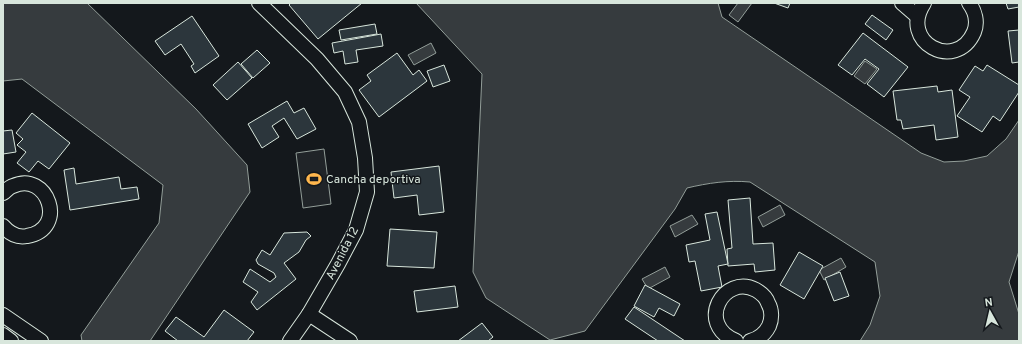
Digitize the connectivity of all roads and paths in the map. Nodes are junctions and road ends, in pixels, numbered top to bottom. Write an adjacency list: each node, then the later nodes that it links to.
1 (259, 3): 7 (street, Avenida 12)
2 (902, 3): 4 (street)
3 (969, 3): 4 (street)
4 (920, 9)
5 (3, 193): 6 (street)
6 (5, 233)
7 (309, 314): 13 (street, Avenida 12); 14 (street)
8 (3, 315): 12 (street)
9 (3, 335): 11 (street)
10 (730, 340): 15 (street)
11 (11, 341)
12 (41, 341)
13 (290, 341)
14 (350, 341)
15 (750, 341)

